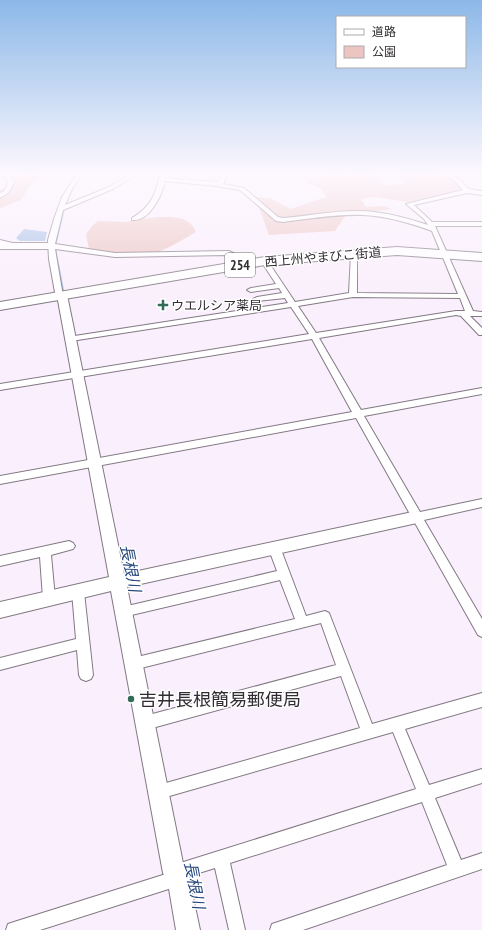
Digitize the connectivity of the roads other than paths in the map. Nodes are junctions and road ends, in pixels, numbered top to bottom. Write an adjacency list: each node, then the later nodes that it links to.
1 (58, 217): 13 (street)
2 (138, 217): 7 (street)
3 (274, 217): 4 (street)
4 (308, 217)
5 (394, 217): 9 (street)
6 (423, 217): 9 (street)
7 (134, 219)
8 (482, 224): 9 (street)
9 (433, 227): 14 (street)
10 (0, 242): 12 (street)
11 (0, 246): 12 (street)
12 (19, 246): 13 (street)
13 (51, 246): 18 (street); 21 (street)
14 (446, 253): 15 (highway, 西上州やまびこ街道 / 254); 16 (highway, 西上州やまびこ街道 / 254); 24 (street)
15 (354, 254): 17 (highway, 西上州やまびこ街道 / 254); 23 (street)
16 (482, 257)
17 (265, 261): 18 (highway, 西上州やまびこ街道 / 254); 19 (street)
18 (234, 266): 21 (highway, 西上州やまびこ街道 / 254)
19 (281, 285): 20 (street); 22 (street)
20 (251, 290)
21 (60, 295): 27 (highway, 西上州やまびこ街道 / 254); 32 (street)
22 (288, 295): 25 (street); 26 (street)
23 (353, 295): 24 (street); 26 (street)
24 (463, 296): 28 (street)
25 (257, 299)
26 (293, 304): 31 (street); 32 (street)
27 (0, 306)
28 (467, 314): 29 (street); 30 (street); 31 (street)
29 (482, 314)
30 (482, 333)
31 (314, 336): 33 (street); 36 (street)
32 (71, 339): 33 (street)
33 (78, 374): 34 (street); 37 (street)
34 (0, 387)
35 (482, 391): 36 (street)
36 (359, 414): 37 (street); 40 (street)
37 (95, 463): 38 (street); 46 (street)
38 (0, 480)
39 (482, 503): 40 (street)
40 (417, 517): 42 (street); 52 (street)
41 (69, 546): 43 (street)
42 (274, 547): 45 (street); 46 (street)
43 (45, 551): 44 (street); 48 (street)
44 (0, 561)
45 (284, 574): 50 (street); 51 (street)
46 (118, 582): 47 (street); 50 (street)
47 (78, 592): 48 (street); 53 (street)
48 (49, 598): 49 (street)
49 (0, 610)
50 (123, 612): 55 (street)
51 (302, 622): 55 (street); 56 (street)
52 (482, 631)
53 (83, 643): 54 (street); 57 (street)
54 (0, 664)
55 (133, 664): 59 (street)
56 (344, 669): 59 (street); 61 (street)
57 (86, 675)
58 (482, 700): 60 (street)
59 (145, 723): 63 (street)
60 (396, 724): 61 (street); 64 (street)
61 (368, 732): 63 (street)
62 (482, 776): 64 (street)
63 (159, 792): 68 (street)
64 (426, 794): 65 (street); 67 (street)
65 (221, 858): 68 (street); 72 (street)
66 (482, 861): 67 (street)
67 (457, 869): 73 (street)
68 (176, 876): 69 (street); 71 (street)
69 (34, 927): 70 (street)
70 (14, 930)
71 (188, 930)
72 (237, 930)
73 (278, 930)

